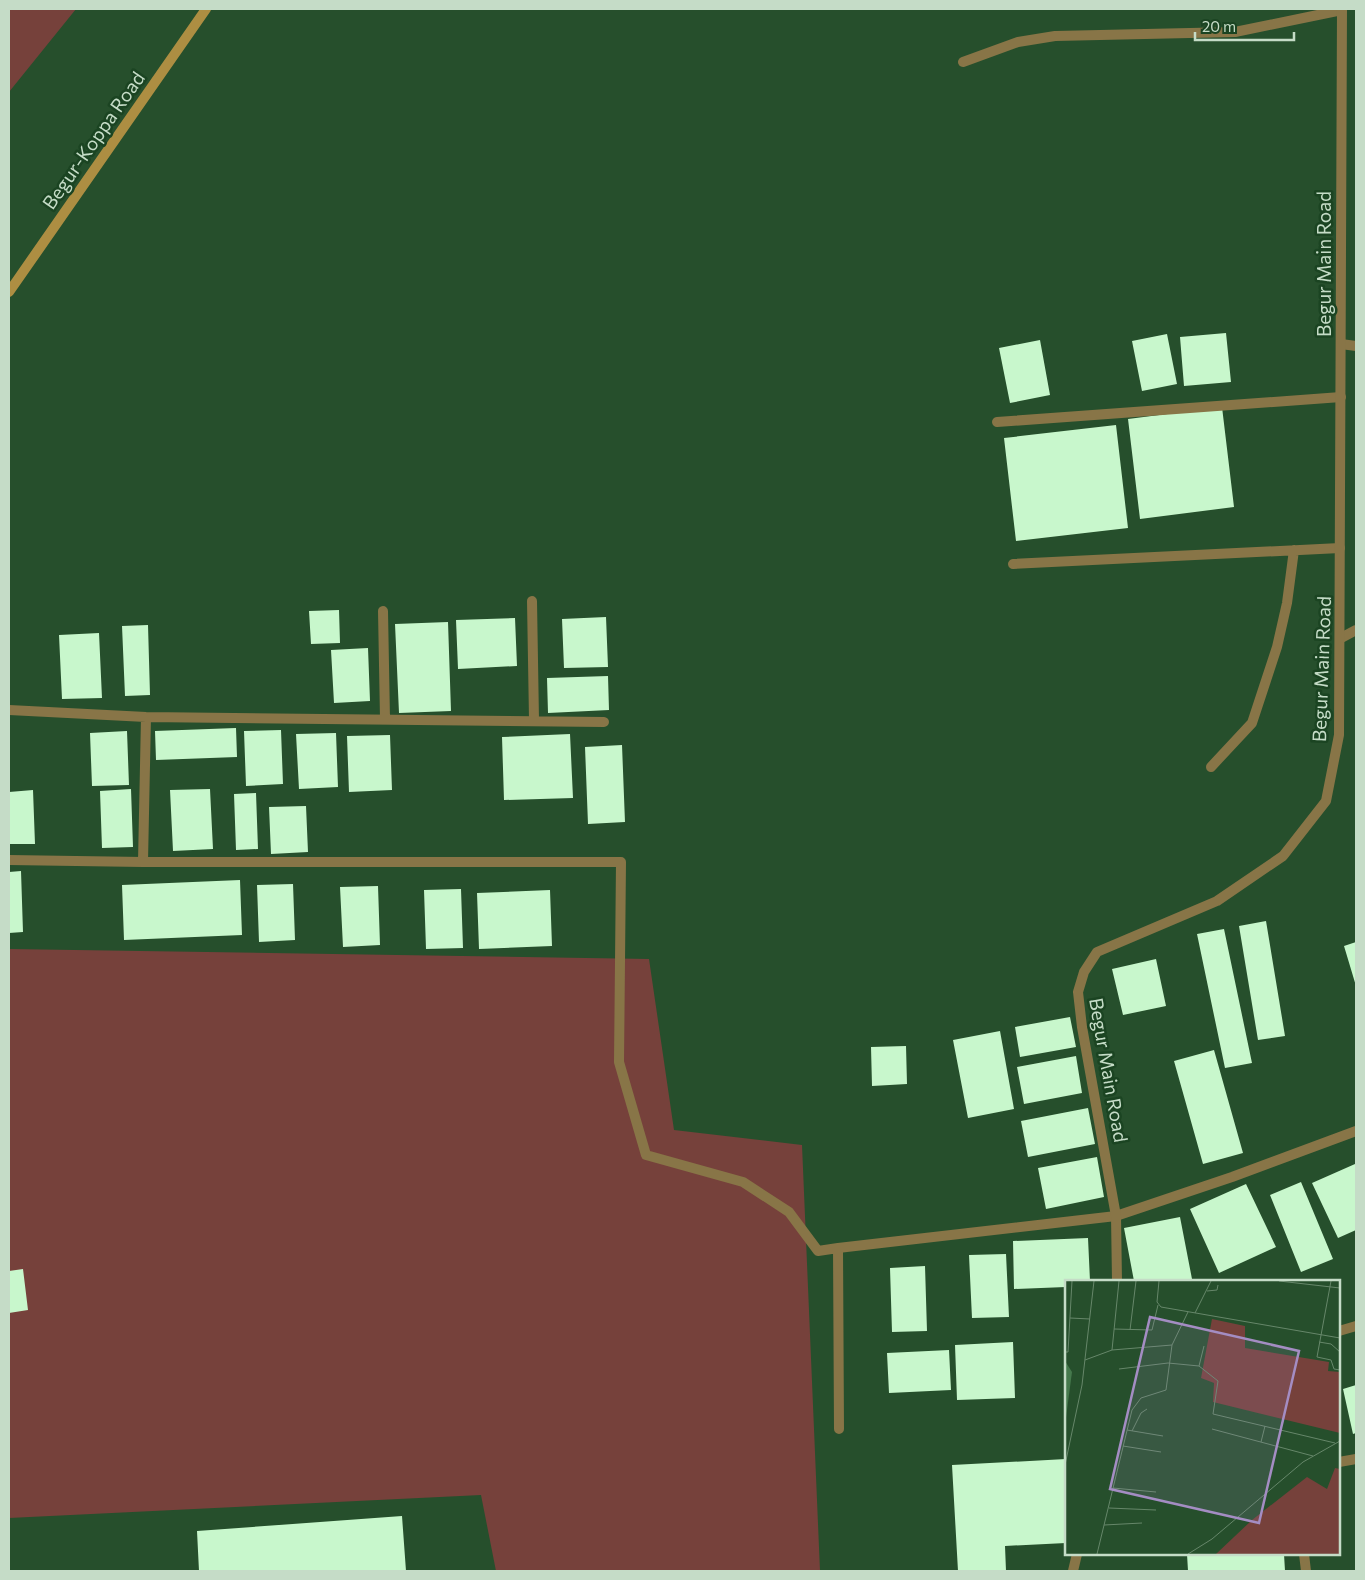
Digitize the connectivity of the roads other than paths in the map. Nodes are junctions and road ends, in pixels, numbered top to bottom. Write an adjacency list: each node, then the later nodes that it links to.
1 (206, 9): 4 (main road, Begur-Koppa Road)
2 (1342, 9): 3 (street); 5 (street, Begur Main Road)
3 (963, 62)
4 (9, 292)
5 (1341, 344): 6 (street); 7 (street, Begur Main Road)
6 (1356, 346)
7 (1341, 397): 8 (street); 9 (street, Begur Main Road)
8 (997, 422)
9 (1340, 548): 10 (street); 15 (street, Begur Main Road)
10 (1294, 550): 11 (street); 21 (street)
11 (1013, 564)
12 (532, 601): 19 (street)
13 (383, 611): 18 (street)
14 (1356, 630): 15 (street)
15 (1341, 638): 25 (street, Begur Main Road)
16 (9, 710): 17 (street)
17 (146, 717): 18 (street); 23 (street)
18 (385, 719): 19 (street)
19 (534, 720): 20 (street)
20 (604, 722)
21 (1211, 767)
22 (9, 860): 23 (street)
23 (143, 862): 26 (street)
24 (1356, 1130): 25 (street)
25 (1116, 1216): 26 (street); 27 (street, Begur Main Road)
26 (838, 1248): 30 (street)
27 (1117, 1280)
28 (1356, 1326): 29 (street)
29 (1340, 1331)
30 (839, 1429)
31 (1356, 1459): 32 (street)
32 (1340, 1462)
33 (1077, 1555): 35 (street)
34 (1304, 1555): 36 (street)
35 (1073, 1571)
36 (1306, 1571)

